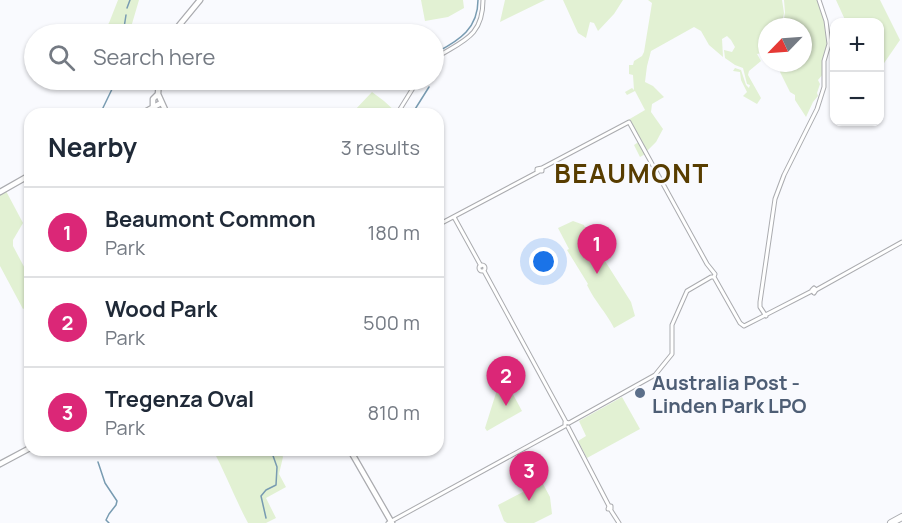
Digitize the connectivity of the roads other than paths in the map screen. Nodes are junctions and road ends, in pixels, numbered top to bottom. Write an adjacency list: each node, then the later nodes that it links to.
1 (200, 0): 4 (main road)
2 (483, 0): 5 (street)
3 (819, 0): 21 (street)
4 (180, 24)
5 (444, 53)
6 (158, 90): 8 (main road)
7 (412, 90): 12 (street)
8 (158, 94): 9 (main road); 10 (main road)
9 (161, 103): 10 (main road); 11 (main road)
10 (153, 107)
11 (164, 108)
12 (401, 108)
13 (624, 125): 14 (street); 14 (street); 17 (street)
14 (634, 130): 20 (street)
15 (24, 178): 16 (main road)
16 (0, 192)
17 (454, 217): 18 (street); 22 (street)
18 (444, 222)
19 (902, 242): 21 (street)
20 (712, 275): 21 (street); 22 (street)
21 (766, 316)
22 (567, 424): 27 (street); 28 (street)
23 (24, 451): 25 (main road)
24 (353, 456): 27 (main road)
25 (0, 464)
26 (902, 518): 29 (highway); 30 (highway)
27 (390, 522)
28 (620, 523)
29 (891, 523)
30 (896, 523)

